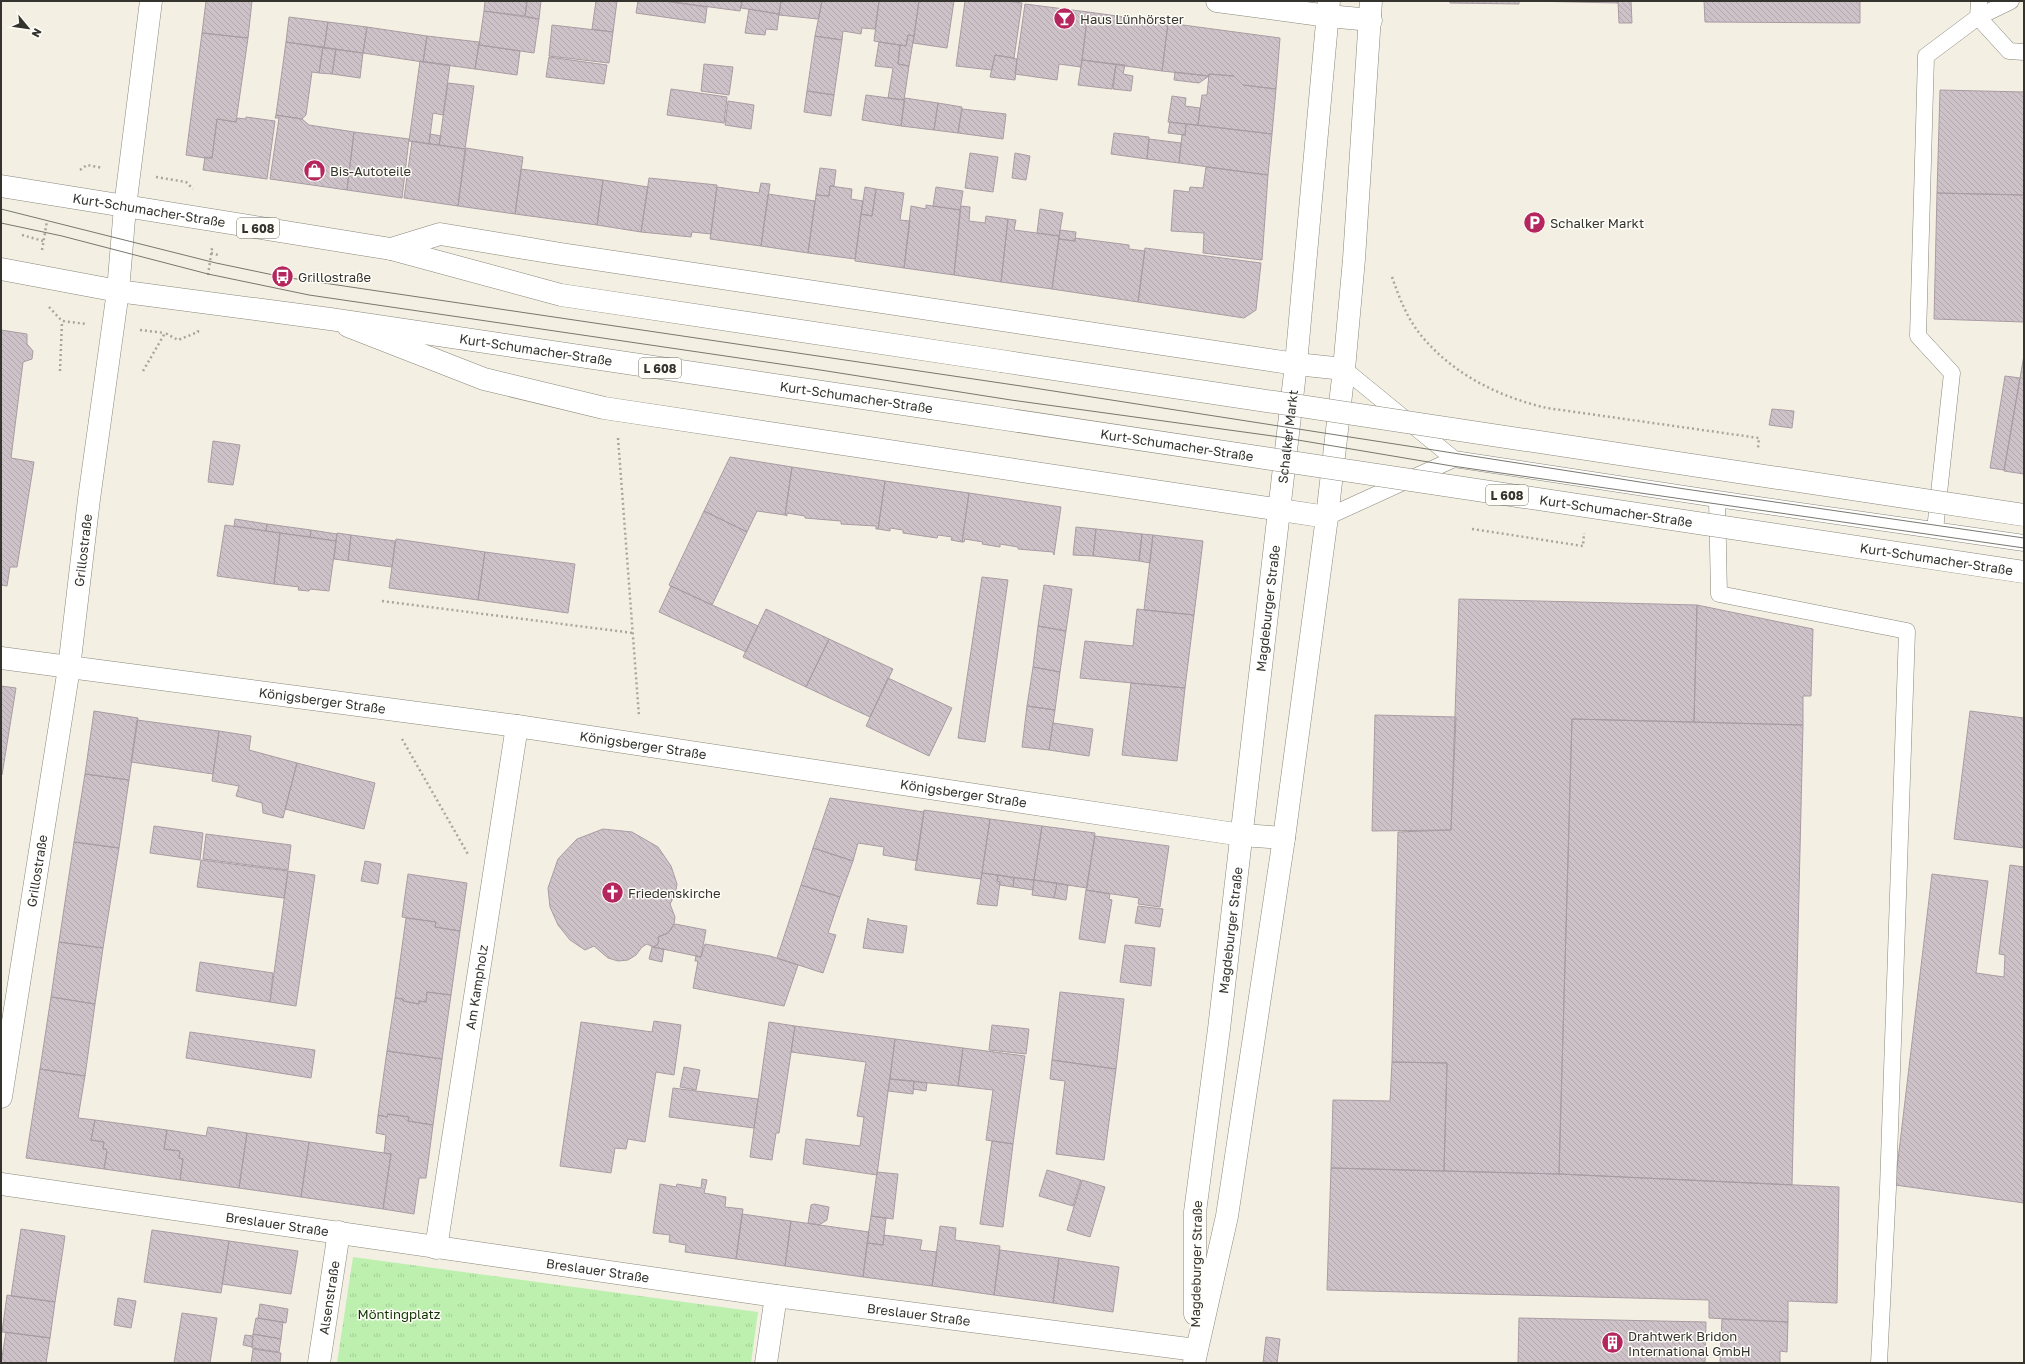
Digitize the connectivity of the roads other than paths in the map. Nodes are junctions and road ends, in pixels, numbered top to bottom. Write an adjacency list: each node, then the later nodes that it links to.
1 (151, 1): 10 (street, Grillostraße)
2 (1217, 1): 5 (street)
3 (1979, 1): 7 (lane)
4 (2011, 1): 7 (lane)
5 (1328, 9): 6 (street); 15 (street, Schalker Markt)
6 (1371, 11): 16 (street)
7 (1978, 17): 8 (lane); 22 (lane)
8 (2024, 52)
9 (1, 186): 10 (street, Kurt-Schumacher-Straße / L 608)
10 (125, 207): 11 (street, Kurt-Schumacher-Straße / L 608); 13 (street, Grillostraße)
11 (391, 249): 15 (street, Kurt-Schumacher-Straße); 20 (street, Kurt-Schumacher-Straße / L 608, bridge)
12 (1, 269): 13 (street, Kurt-Schumacher-Straße / L 608)
13 (118, 291): 14 (street, Kurt-Schumacher-Straße / L 608); 26 (street, Grillostraße)
14 (330, 319): 19 (street, Kurt-Schumacher-Straße); 24 (street, Kurt-Schumacher-Straße / L 608, bridge)
15 (1296, 364): 16 (street); 19 (street, Schalker Markt)
16 (1344, 370): 17 (lane); 21 (street)
17 (1454, 459): 18 (lane); 21 (lane)
18 (1717, 500): 22 (lane); 38 (lane)
19 (1278, 510): 21 (street, Kurt-Schumacher-Straße); 28 (street, Magdeburger Straße)
20 (2024, 515)
21 (1327, 518): 29 (street, Magdeburger Straße)
22 (1935, 530): 23 (lane)
23 (2024, 543)
24 (2024, 572)
25 (1, 658): 26 (street, Königsberger Straße)
26 (69, 668): 27 (street, Königsberger Straße); 30 (street, Grillostraße)
27 (517, 726): 28 (street, Königsberger Straße); 33 (street, Am Kampholz)
28 (1242, 835): 29 (street, Königsberger Straße); 35 (street, Magdeburger Straße)
29 (1284, 838): 35 (street, Magdeburger Straße)
30 (1, 1097)
31 (1, 1184): 32 (street, Breslauer Straße)
32 (339, 1232): 33 (street, Breslauer Straße); 36 (street, Alsenstraße)
33 (436, 1248): 34 (street, Breslauer Straße)
34 (776, 1296): 35 (street, Breslauer Straße); 37 (street)
35 (1195, 1357)
36 (318, 1363)
37 (766, 1363)
38 (1879, 1363)

